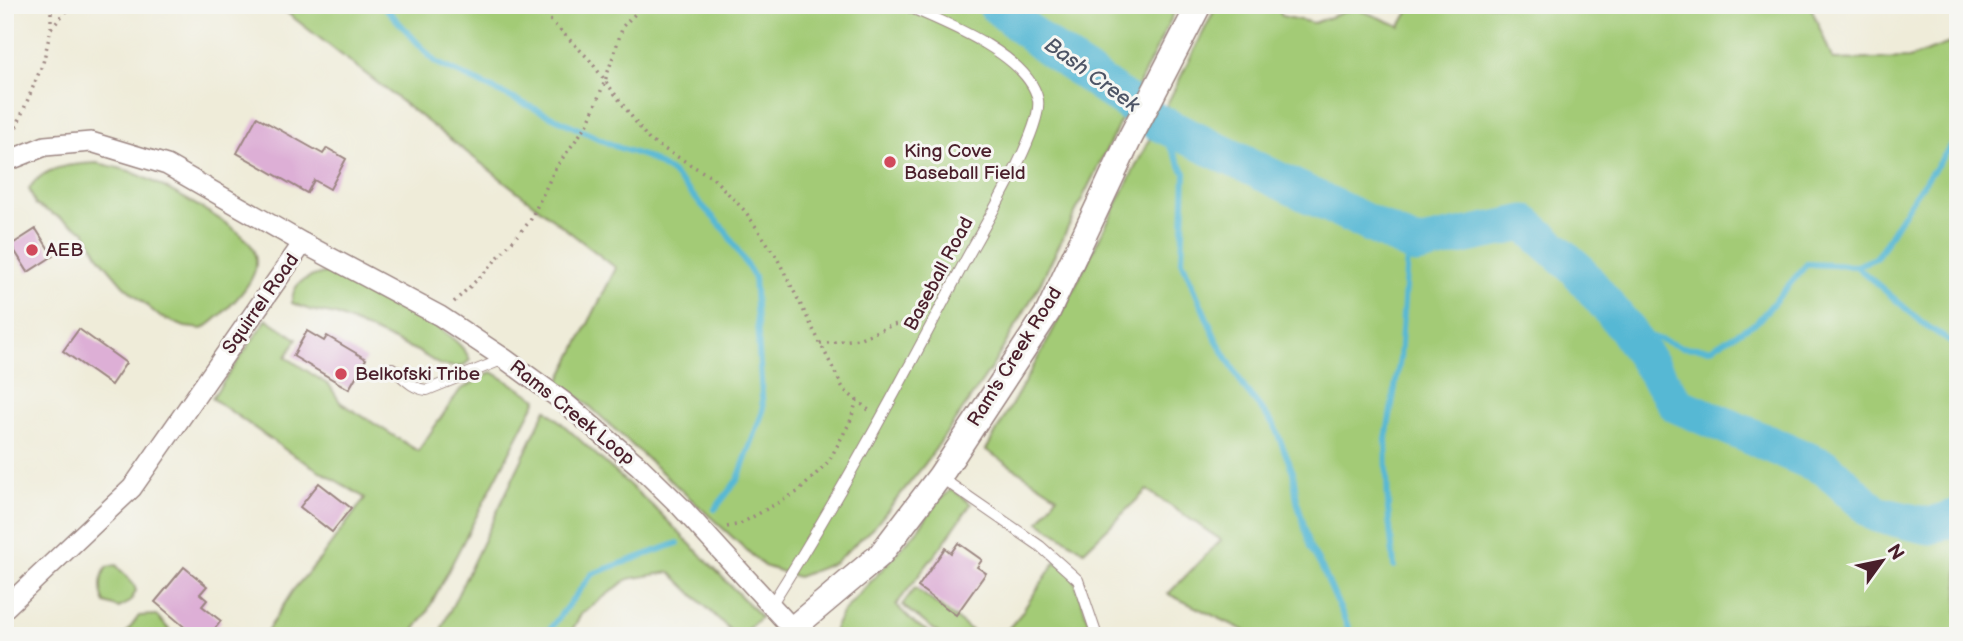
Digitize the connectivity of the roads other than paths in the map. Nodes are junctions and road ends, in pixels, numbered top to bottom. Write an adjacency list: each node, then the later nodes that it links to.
1 (904, 5): 8 (lane, Baseball Road)
2 (1199, 5): 7 (street, Ram's Creek Road)
3 (7, 154): 4 (street, Squirrel Road)
4 (303, 243): 5 (street, Rams Creek Loop); 9 (street, Squirrel Road)
5 (505, 359): 6 (lane); 8 (street, Rams Creek Loop)
6 (392, 368)
7 (940, 476): 10 (street, Ram's Creek Road); 11 (lane)
8 (771, 605): 10 (street, Rams Creek Loop)
9 (5, 608)
10 (795, 633)
11 (1097, 636)

